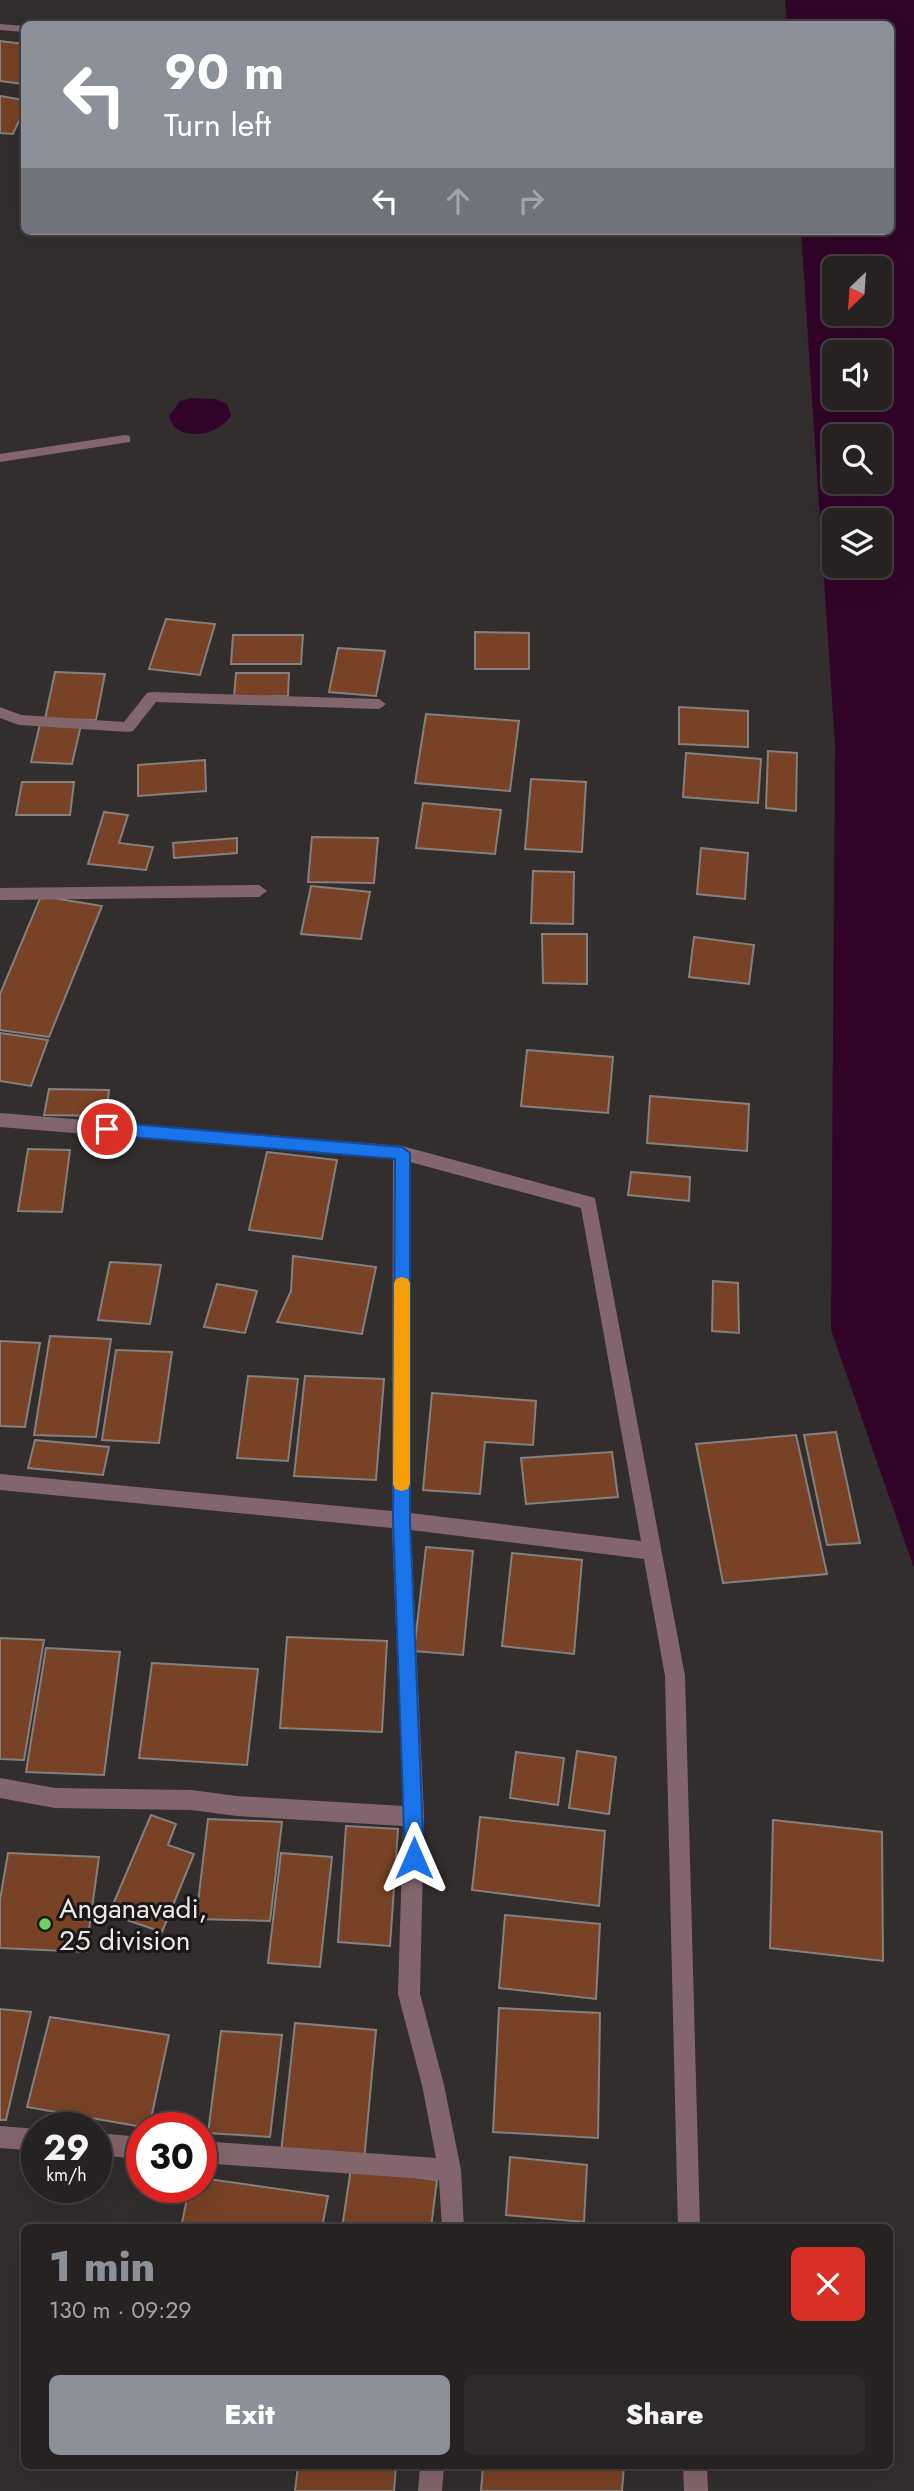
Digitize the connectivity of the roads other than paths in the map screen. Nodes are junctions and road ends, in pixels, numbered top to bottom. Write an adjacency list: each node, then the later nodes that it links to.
1 (0, 27): 2 (street)
2 (21, 29)
3 (125, 439): 4 (street)
4 (0, 458)
5 (379, 704): 6 (street)
6 (0, 712)
7 (259, 891): 8 (street)
8 (0, 894)
9 (0, 1120): 10 (street)
10 (402, 1153): 12 (street); 13 (street)
11 (0, 1482): 12 (street)
12 (401, 1520): 13 (street); 15 (street)
13 (653, 1551): 21 (street)
14 (0, 1788): 15 (street)
15 (414, 1817): 19 (street)
16 (0, 2137): 17 (street)
17 (21, 2139)
18 (217, 2153): 19 (street)
19 (450, 2170): 20 (street)
20 (453, 2224)
21 (689, 2224)
22 (432, 2469): 24 (street)
23 (695, 2469): 25 (street)
24 (430, 2491)
25 (696, 2491)

